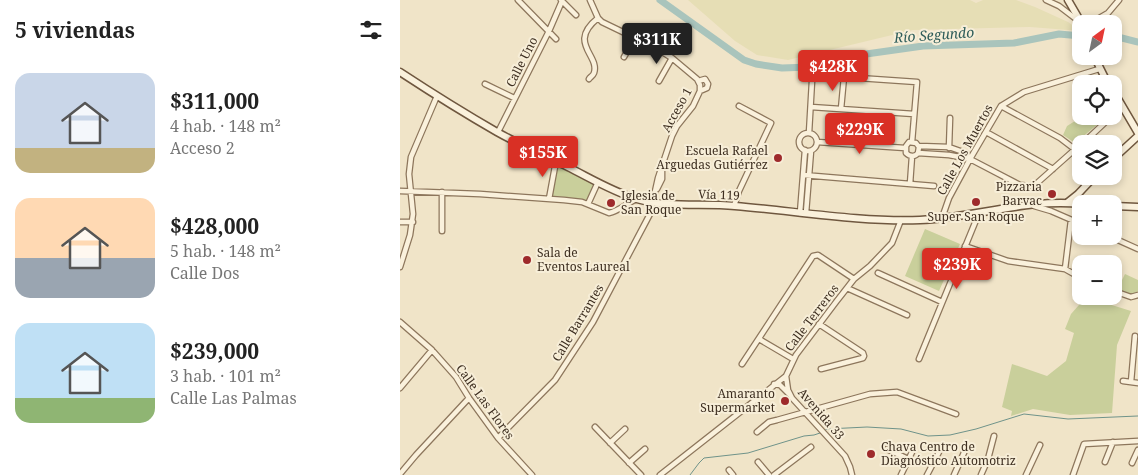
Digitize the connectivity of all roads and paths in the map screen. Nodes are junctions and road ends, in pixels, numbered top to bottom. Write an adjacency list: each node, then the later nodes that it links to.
1 (518, 0): 13 (street)
2 (561, 0): 8 (street); 13 (street, Calle Uno)
3 (590, 0): 12 (street)
4 (1046, 0): 7 (street)
5 (1066, 0): 7 (street); 9 (main road)
6 (1119, 0): 10 (street)
7 (1058, 6): 11 (street)
8 (576, 15)
9 (1076, 15)
10 (1105, 15)
11 (1072, 16)
12 (598, 18): 14 (street, Acceso 1); 22 (street)
13 (549, 31): 15 (street); 29 (street, Calle Uno)
14 (635, 37): 16 (street); 17 (street, Acceso 1)
15 (556, 39)
16 (624, 57)
17 (672, 58): 23 (street); 24 (street, Acceso 1)
18 (1098, 65): 19 (main road)
19 (1100, 69): 21 (main road); 31 (street, Calle Los Muertos)
20 (400, 72): 28 (main road, Vía 119)
21 (1103, 75)
22 (588, 79)
23 (659, 81)
24 (698, 81): 27 (street, Acceso 1); 27 (street)
25 (812, 81): 32 (street)
26 (485, 84): 29 (street)
27 (700, 91): 72 (street, Acceso 1)
28 (437, 96): 38 (main road, Vía 119); 66 (street)
29 (514, 98): 38 (street, Calle Uno)
30 (739, 106): 77 (street)
31 (1002, 106): 39 (street, Calle Los Muertos); 47 (street)
32 (811, 107): 34 (street); 40 (street)
33 (1123, 107): 41 (main road)
34 (842, 109): 35 (street); 35 (street)
35 (914, 114): 44 (street)
36 (950, 118): 46 (street)
37 (1103, 125): 42 (street)
38 (498, 132): 57 (main road, Vía 119)
39 (986, 132): 56 (street, Calle Los Muertos); 58 (street)
40 (809, 133): 43 (street); 49 (street)
41 (1138, 134): 51 (main road)
42 (1091, 135)
43 (817, 142): 48 (street); 50 (street)
44 (912, 142): 45 (street); 48 (street)
45 (919, 146): 46 (street); 53 (street)
46 (948, 147): 54 (street); 56 (street)
47 (1072, 147)
48 (905, 148): 55 (street)
49 (805, 150): 50 (street); 59 (street)
50 (811, 150): 60 (street)
51 (1122, 150)
52 (1072, 152): 58 (street)
53 (918, 153): 54 (street); 55 (street)
54 (948, 155): 56 (street)
55 (912, 156): 62 (street)
56 (970, 159): 58 (street); 83 (street, Calle Los Muertos)
57 (556, 161): 61 (main road, Vía 119); 69 (street)
58 (1053, 169)
59 (803, 175): 60 (street); 81 (street)
60 (809, 176): 62 (street); 81 (street)
61 (598, 182): 70 (main road, Vía 119); 75 (street)
62 (910, 184): 64 (street)
63 (1086, 185): 68 (main road)
64 (934, 186)
65 (400, 191): 66 (street)
66 (411, 191): 67 (street); 87 (street)
67 (442, 192): 69 (street); 88 (street)
68 (1078, 194): 71 (main road)
69 (549, 199): 75 (street)
70 (637, 199): 72 (main road, Vía 119); 75 (street)
71 (1068, 202): 73 (main road, Vía 119); 74 (main road, Vía 119)
72 (653, 203): 77 (main road, Vía 119); 126 (street, Calle Barrantes)
73 (1050, 203): 76 (main road, Vía 119); 80 (street)
74 (1072, 203)
75 (588, 204)
76 (1031, 205): 80 (street); 82 (main road, Vía 119)
77 (736, 206): 81 (main road, Vía 119)
78 (1122, 206): 79 (main road)
79 (1138, 207)
80 (1051, 211): 85 (street)
81 (803, 213): 84 (main road, Vía 119)
82 (978, 213): 83 (main road, Vía 119); 90 (street)
83 (942, 218): 84 (main road, Vía 119)
84 (901, 220): 96 (street, Calle Terreros)
85 (1071, 220): 93 (street)
86 (400, 222): 87 (street)
87 (412, 222): 92 (street)
88 (442, 231)
89 (1122, 242): 91 (street)
90 (965, 246): 93 (street); 100 (street)
91 (1138, 249)
92 (400, 267)
93 (1065, 269): 94 (street)
94 (1072, 273)
95 (878, 274): 100 (street)
96 (854, 279): 97 (street, Calle Terreros); 106 (street)
97 (847, 288): 101 (street); 103 (street, Calle Terreros)
98 (1122, 294): 99 (street)
99 (1138, 295)
100 (942, 302): 108 (street)
101 (907, 315)
102 (400, 322): 107 (street, Calle Las Flores)
103 (819, 324): 109 (street, Calle Terreros); 111 (street)
104 (1129, 335): 105 (street)
105 (1137, 336): 114 (street)
106 (759, 339): 109 (street); 110 (street)
107 (432, 350): 117 (street); 118 (street, Calle Las Flores)
108 (919, 359)
109 (793, 360): 112 (street, Calle Terreros)
110 (742, 364)
111 (821, 369)
112 (786, 376): 116 (street); 119 (street, Avenida 33)
113 (1123, 381): 114 (street)
114 (1131, 382): 115 (street)
115 (1138, 383)
116 (774, 384): 119 (street); 147 (street)
117 (400, 388)
118 (469, 398): 126 (street, Calle Las Flores); 144 (street)
119 (792, 398): 120 (street, Avenida 33)
120 (804, 412): 121 (street); 124 (street); 151 (street, Avenida 33)
121 (956, 414)
122 (594, 427): 129 (street)
123 (625, 429): 129 (street)
124 (757, 432)
125 (994, 436): 155 (street)
126 (498, 438): 145 (street, Calle Las Flores)
127 (1138, 441): 128 (street)
128 (1113, 442): 140 (street); 157 (street)
129 (610, 443): 141 (street)
130 (1040, 445): 156 (street)
131 (967, 446): 154 (street)
132 (811, 447): 150 (street)
133 (645, 448): 141 (street)
134 (887, 449): 138 (street)
135 (913, 450): 138 (street)
136 (1138, 450): 142 (street)
137 (939, 452): 153 (street)
138 (908, 459): 152 (street)
139 (758, 462): 149 (street)
140 (1105, 462)
141 (629, 463): 146 (street)
142 (1132, 463)
143 (729, 470): 148 (street)
144 (400, 474)
145 (532, 475)
146 (641, 475)
147 (660, 475)
148 (733, 475)
149 (769, 475)
150 (774, 475)
151 (852, 475)
152 (901, 475)
153 (927, 475)
154 (954, 475)
155 (981, 475)
156 (1026, 475)
157 (1073, 475)

